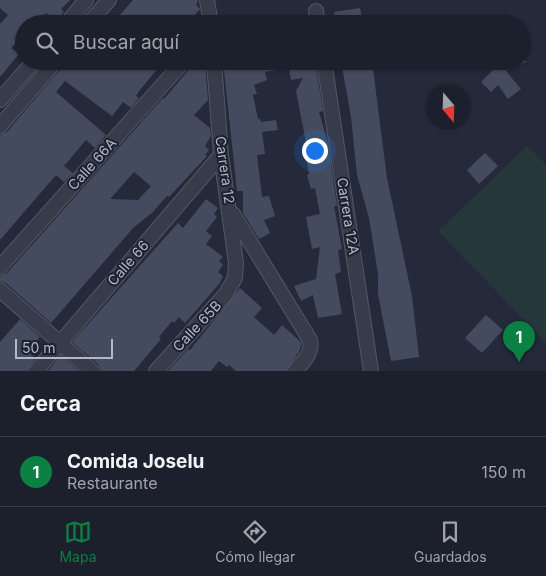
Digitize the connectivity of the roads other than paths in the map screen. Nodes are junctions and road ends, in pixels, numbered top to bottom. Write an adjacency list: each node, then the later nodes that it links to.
1 (86, 0): 4 (street)
2 (108, 0): 5 (street)
3 (207, 0): 6 (street)
4 (74, 15)
5 (96, 15)
6 (210, 15)
7 (26, 70): 12 (street)
8 (48, 70): 13 (street)
9 (176, 70): 16 (street, Calle 66A)
10 (215, 70): 14 (street, Carrera 12)
11 (325, 70): 24 (street, Carrera 12A)
12 (0, 100)
13 (0, 126)
14 (221, 155): 15 (street, Carrera 12); 19 (street, Calle 66)
15 (230, 210): 17 (street, Carrera 12); 23 (street)
16 (0, 267)
17 (235, 278): 22 (street, Calle 65B)
18 (0, 290): 19 (street)
19 (60, 342): 20 (street, Calle 66); 21 (street)
20 (36, 371)
21 (92, 371)
22 (156, 371)
23 (295, 371)
24 (371, 371)

